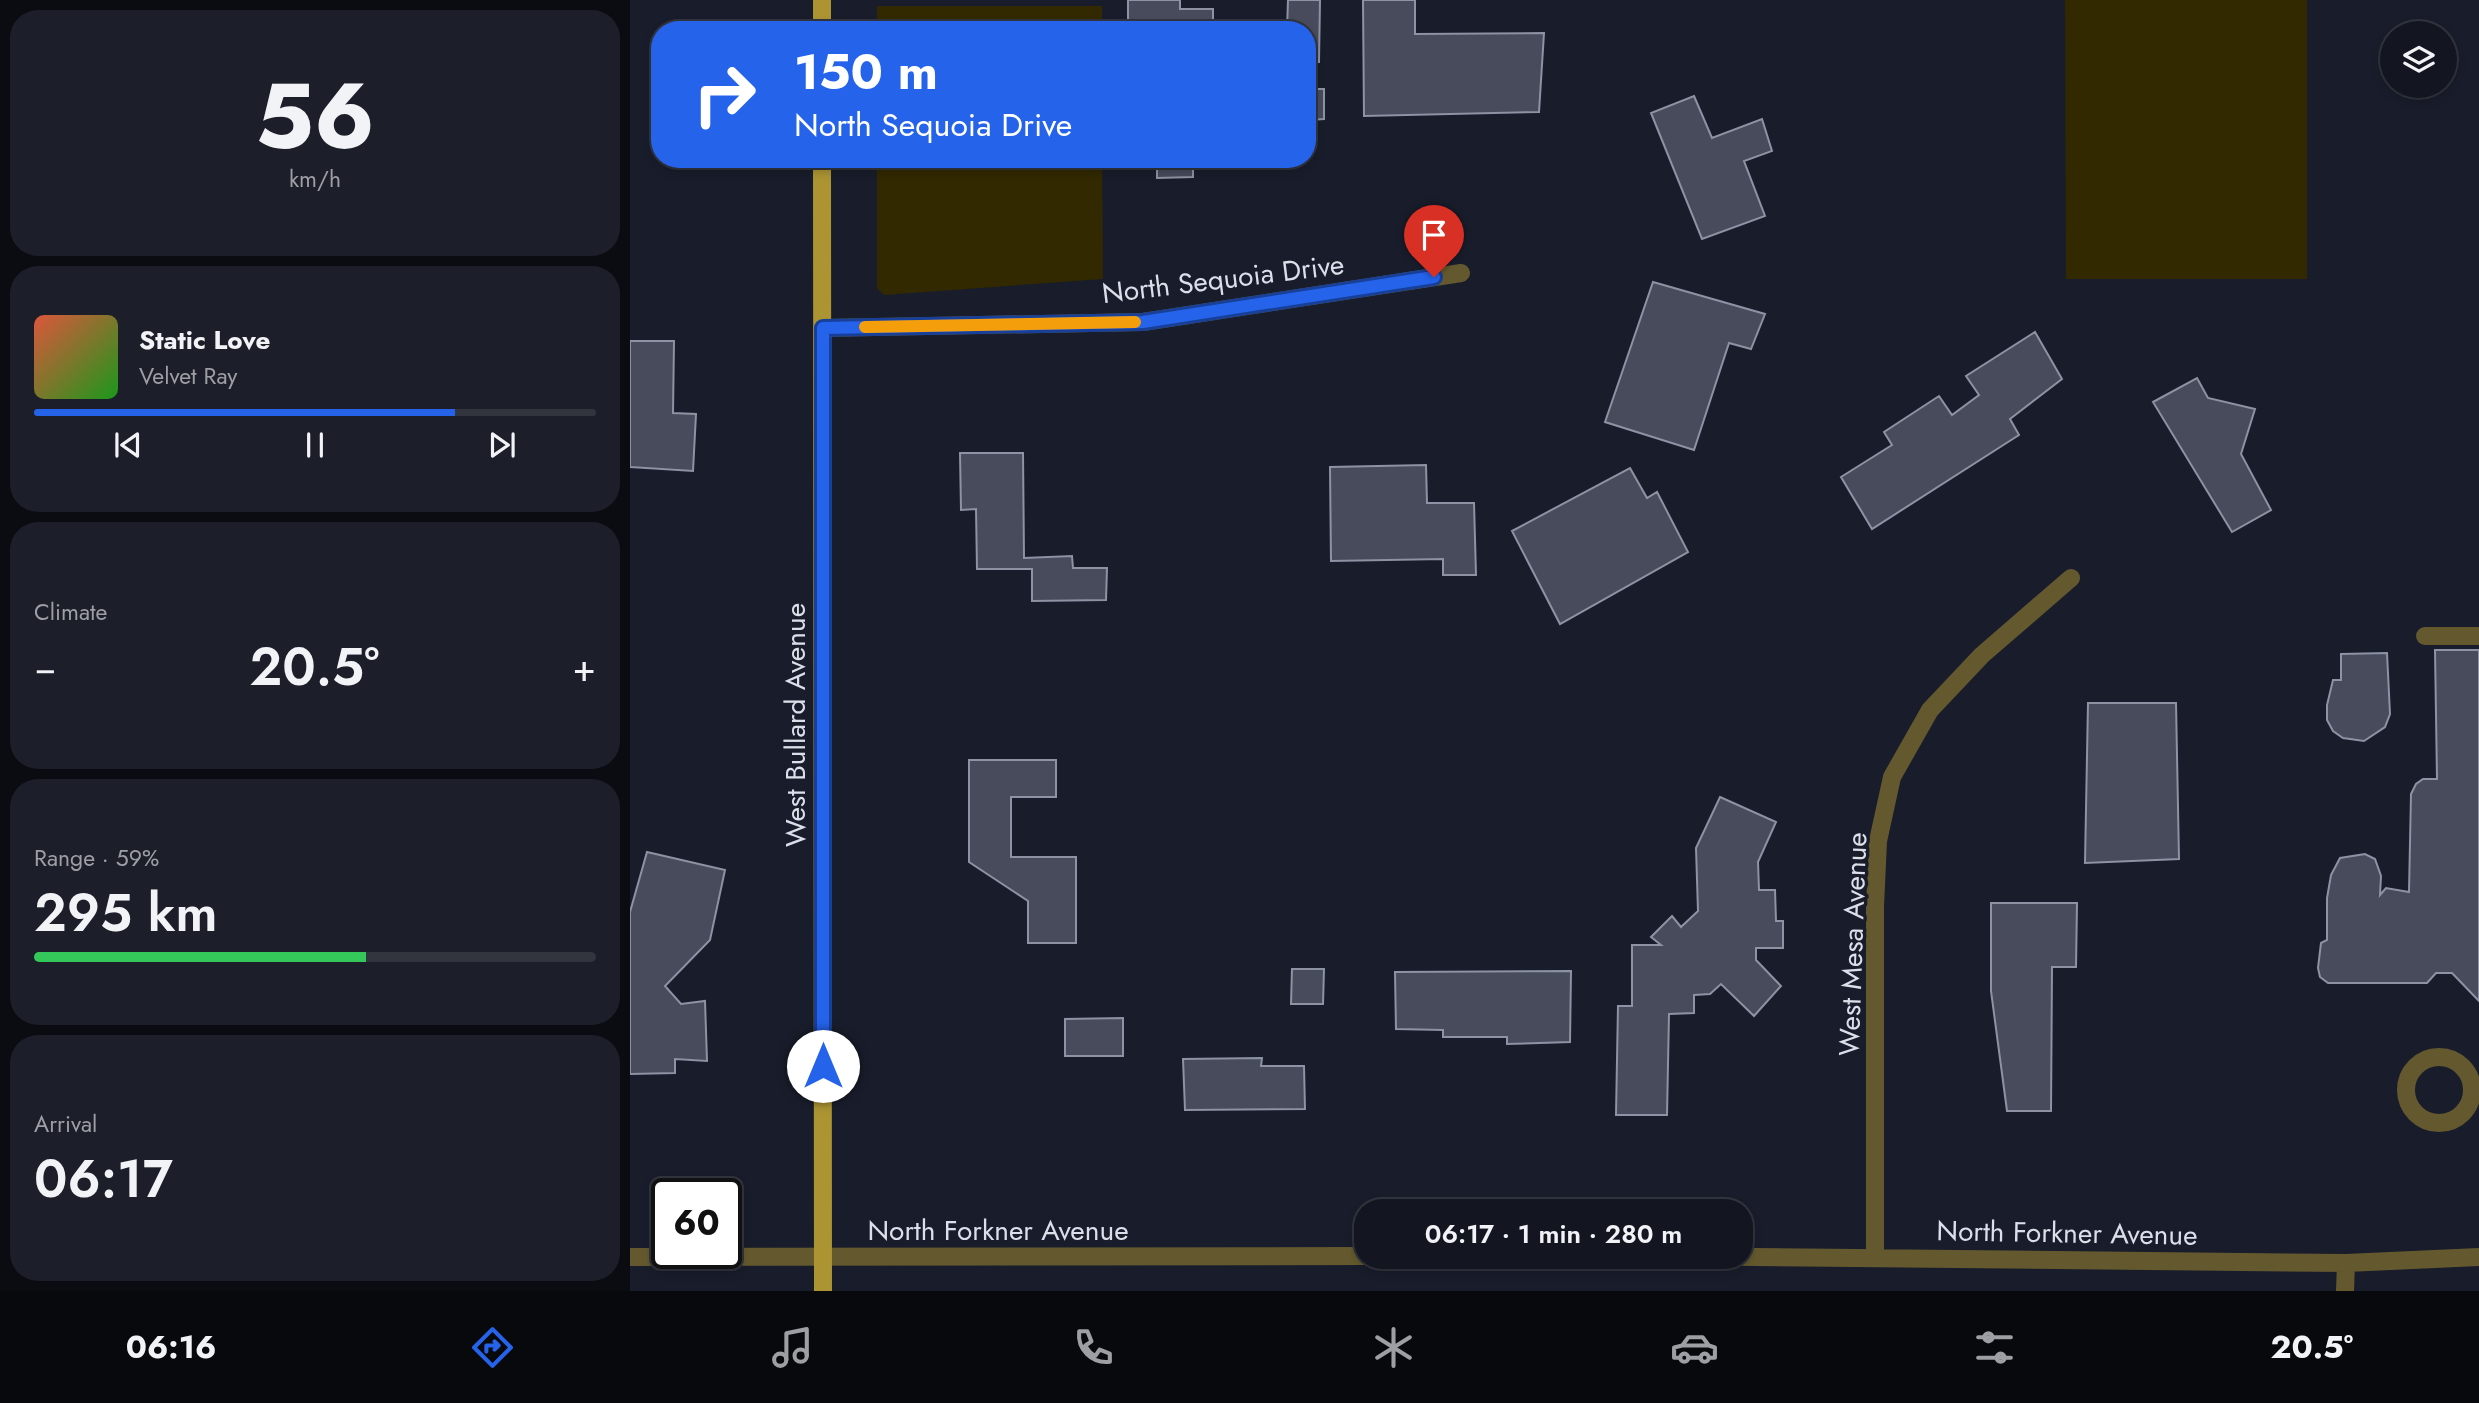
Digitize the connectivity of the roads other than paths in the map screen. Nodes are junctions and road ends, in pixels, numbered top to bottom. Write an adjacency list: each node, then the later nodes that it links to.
1 (822, 0): 2 (main road)
2 (822, 21)
3 (822, 168): 5 (main road, West Bullard Avenue)
4 (1461, 273): 5 (street, North Sequoia Drive)
5 (823, 328): 10 (main road, West Bullard Avenue)
6 (2071, 578): 14 (street, West Mesa Avenue)
7 (2426, 636): 8 (street)
8 (2479, 636)
9 (630, 1256): 10 (street, North Forkner Avenue)
10 (823, 1256): 11 (street, North Forkner Avenue); 16 (main road, West Bullard Avenue)
11 (1354, 1256)
12 (1753, 1257): 14 (street, North Forkner Avenue)
13 (2479, 1257): 15 (street, North Forkner Avenue)
14 (1875, 1258): 15 (street, North Forkner Avenue)
15 (2346, 1263): 17 (street)
16 (823, 1291)
17 (2345, 1291)

